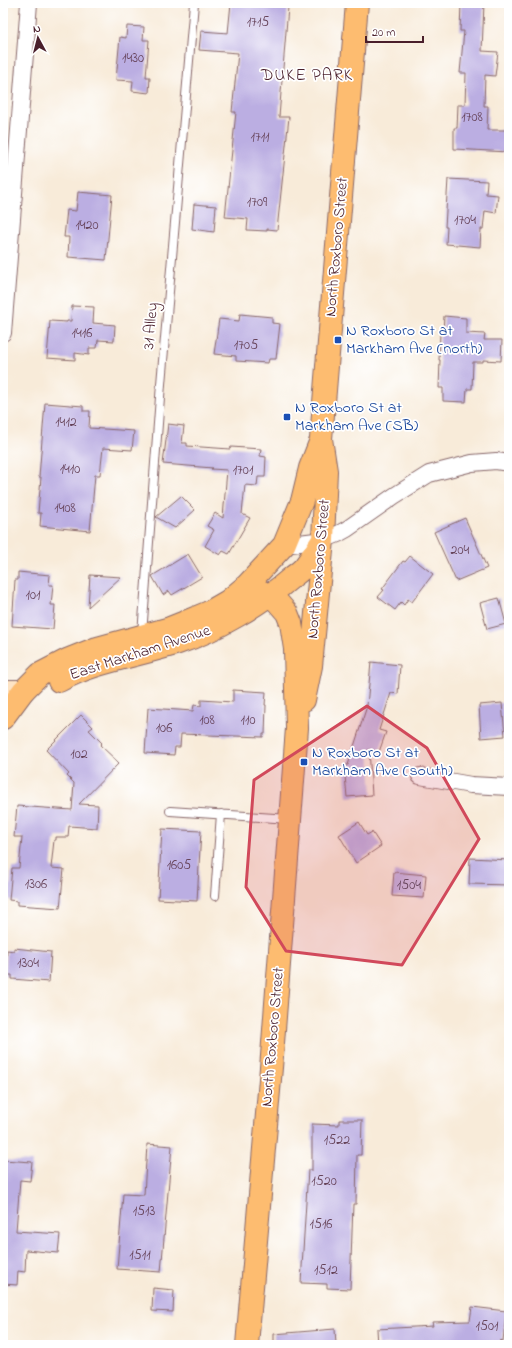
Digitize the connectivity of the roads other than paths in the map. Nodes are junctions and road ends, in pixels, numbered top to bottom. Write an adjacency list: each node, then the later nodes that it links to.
1 (29, 3): 4 (street)
2 (194, 3): 11 (lane, 31 Alley)
3 (357, 3): 5 (main road, North Roxboro Street)
4 (3, 333)
5 (321, 439): 7 (main road, North Roxboro Street); 8 (main road, East Markham Avenue)
6 (509, 463): 7 (street)
7 (323, 540): 8 (street); 10 (main road, East Markham Avenue); 14 (main road, North Roxboro Street)
8 (284, 545): 9 (main road, East Markham Avenue)
9 (247, 585): 10 (main road, North Roxboro Street); 11 (main road, East Markham Avenue)
10 (269, 595): 11 (main road, East Markham Avenue); 14 (main road, North Roxboro Street)
11 (144, 644): 12 (main road, East Markham Avenue)
12 (13, 691): 13 (main road)
13 (3, 718)
14 (297, 728): 19 (main road, North Roxboro Street)
15 (420, 776): 16 (street)
16 (509, 787)
17 (170, 811): 18 (lane)
18 (221, 814): 19 (lane); 20 (lane)
19 (290, 819): 21 (main road, North Roxboro Street)
20 (215, 896)
21 (247, 1345)

